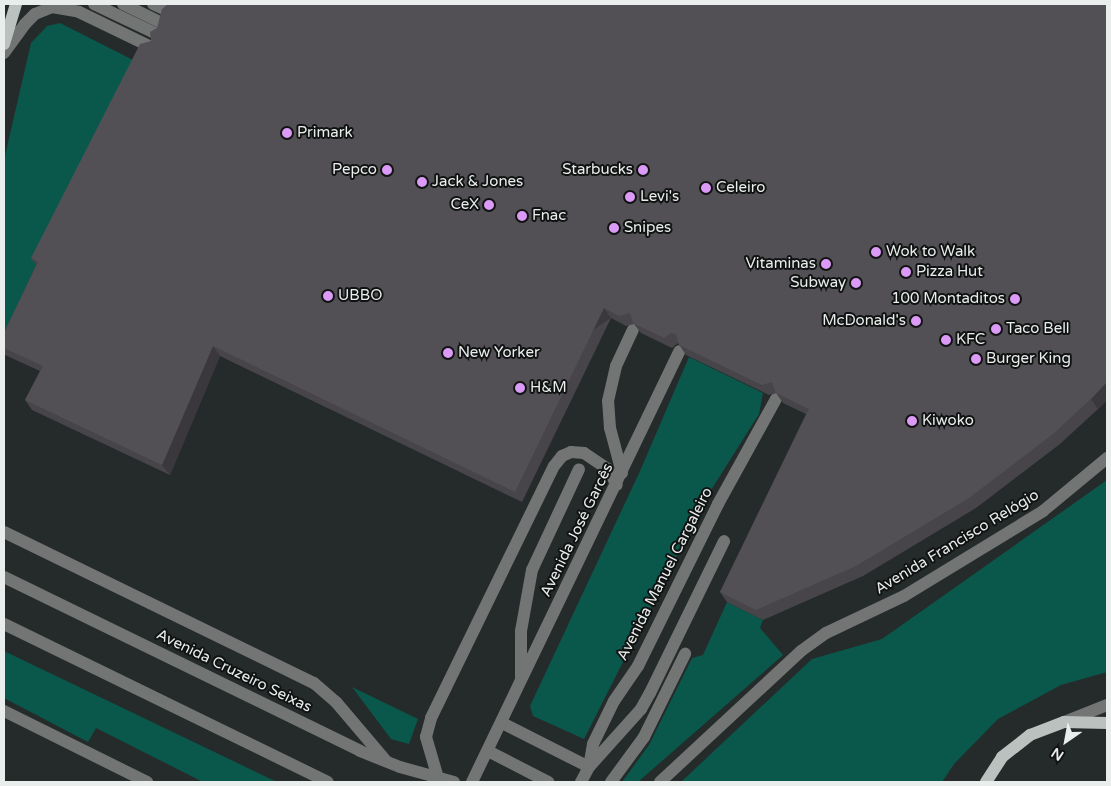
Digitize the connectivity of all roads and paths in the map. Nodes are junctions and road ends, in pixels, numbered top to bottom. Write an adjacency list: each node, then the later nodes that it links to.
1 (16, 4): 6 (main road)
2 (94, 4): 3 (street)
3 (123, 4)
4 (153, 4): 5 (street)
5 (168, 11)
6 (4, 44)
7 (151, 47): 8 (street)
8 (4, 53)
9 (634, 330): 14 (street)
10 (679, 351): 14 (street, Avenida José Garcês)
11 (776, 399): 28 (street, Avenida Manuel Cargaleiro)
12 (1107, 458): 37 (street, Avenida Francisco Relógio)
13 (579, 469): 20 (street)
14 (620, 479): 20 (street, Avenida José Garcês); 29 (street)
15 (4, 532): 27 (street)
16 (724, 541): 28 (street)
17 (4, 577): 27 (street, Avenida Cruzeiro Seixas)
18 (4, 624): 31 (street)
19 (685, 654): 36 (street)
20 (521, 681): 24 (street, Avenida José Garcês)
21 (1107, 705): 23 (street)
22 (4, 710): 30 (street)
23 (1064, 722): 25 (main road); 38 (main road)
24 (502, 723): 26 (street, Avenida José Garcês); 28 (street)
25 (1107, 723)
26 (488, 751): 33 (street, Avenida José Garcês); 34 (street)
27 (387, 762): 29 (street, Avenida Cruzeiro Seixas)
28 (589, 767): 35 (street)
29 (438, 778): 32 (street, Avenida Cruzeiro Seixas)
30 (147, 782)
31 (328, 782)
32 (454, 782)
33 (472, 782)
34 (548, 782)
35 (581, 782)
36 (611, 782)
37 (660, 782)
38 (986, 782)

